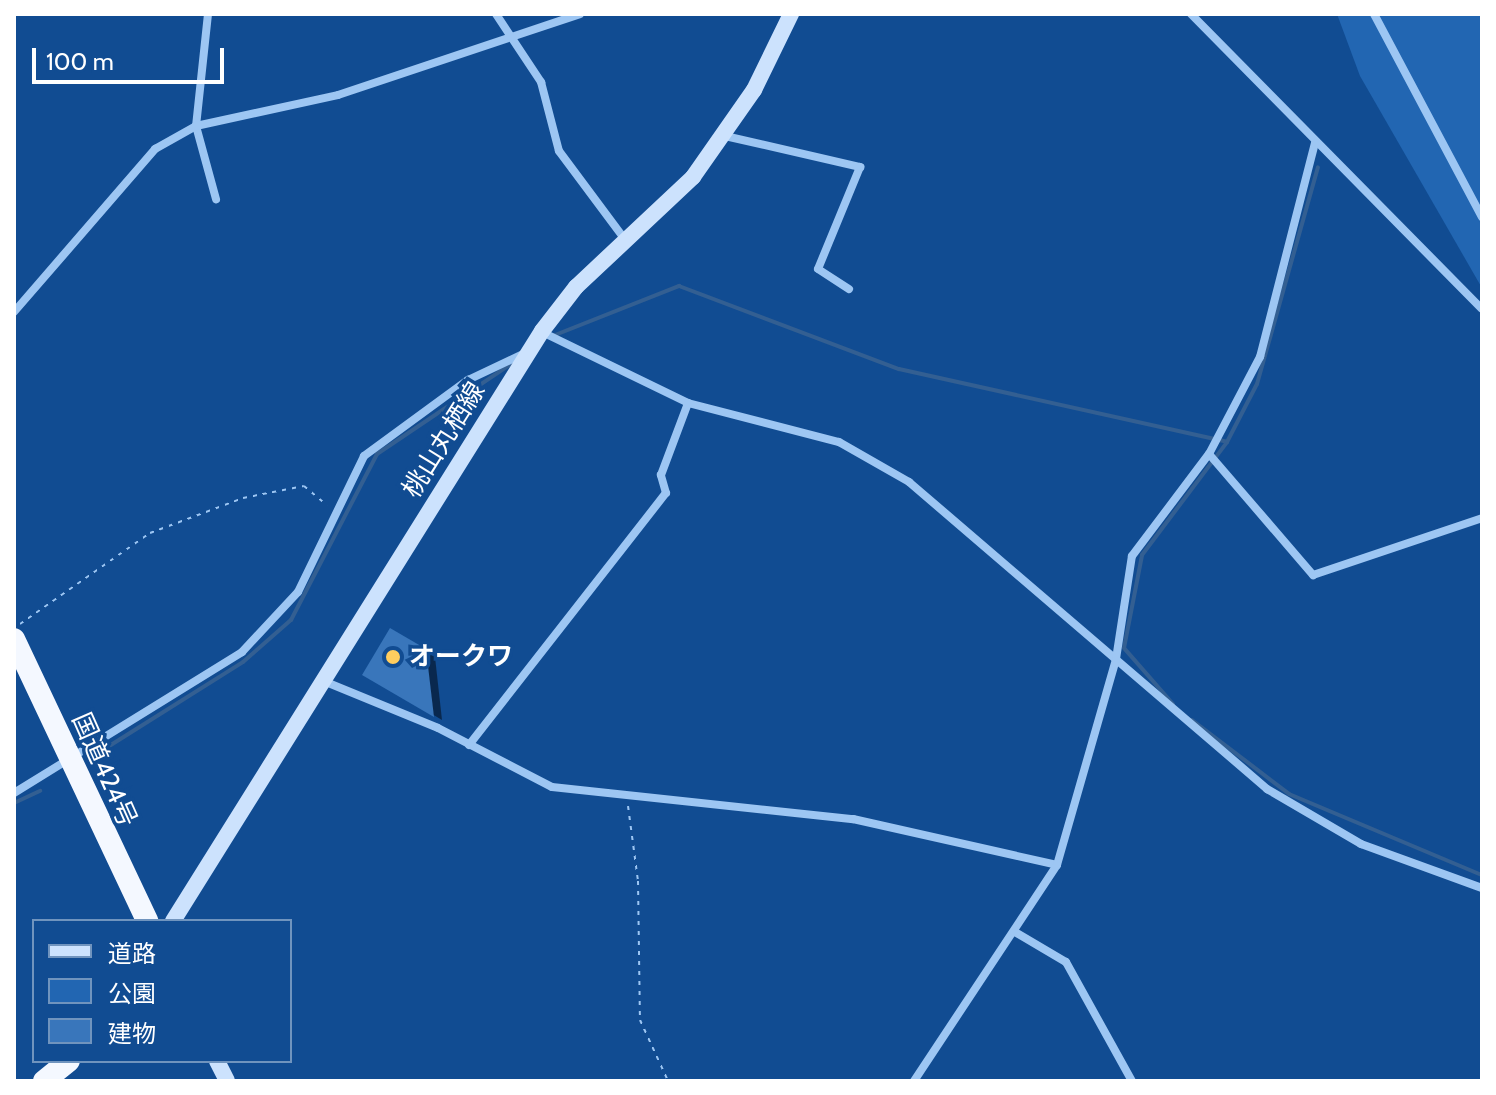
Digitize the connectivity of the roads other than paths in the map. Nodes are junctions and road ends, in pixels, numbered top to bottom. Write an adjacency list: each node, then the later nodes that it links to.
1 (208, 14): 8 (street)
2 (496, 14): 7 (street)
3 (580, 14): 7 (street)
4 (791, 14): 9 (main road, 桃山丸栖線)
5 (1191, 14): 10 (street)
6 (1374, 14): 12 (street)
7 (513, 39): 8 (street); 13 (street)
8 (196, 126): 11 (street); 16 (street)
9 (725, 136): 13 (main road, 桃山丸栖線); 14 (street)
10 (1315, 143): 15 (street); 20 (street)
11 (216, 199)
12 (1482, 217)
13 (626, 241): 17 (main road, 桃山丸栖線)
14 (849, 289)
15 (1482, 309)
16 (14, 312)
17 (542, 331): 18 (main road, 桃山丸栖線); 19 (street)
18 (529, 351): 24 (main road, 桃山丸栖線); 26 (street)
19 (688, 403): 23 (street); 25 (street)
20 (1209, 454): 21 (street); 23 (street)
21 (1482, 518)
22 (14, 639): 26 (highway, 国道424号)
23 (1116, 659): 28 (street); 29 (street)
24 (321, 680): 25 (street); 31 (main road, 桃山丸栖線)
25 (469, 745): 28 (street)
26 (70, 759): 27 (street); 30 (highway, 国道424号)
27 (14, 793)
28 (1057, 865): 32 (street)
29 (1482, 888)
30 (146, 919)
31 (174, 919)
32 (1015, 932): 37 (street); 38 (street)
33 (66, 1063): 35 (highway)
34 (218, 1063): 36 (main road)
35 (44, 1081)
36 (227, 1081)
37 (914, 1081)
38 (1132, 1081)

